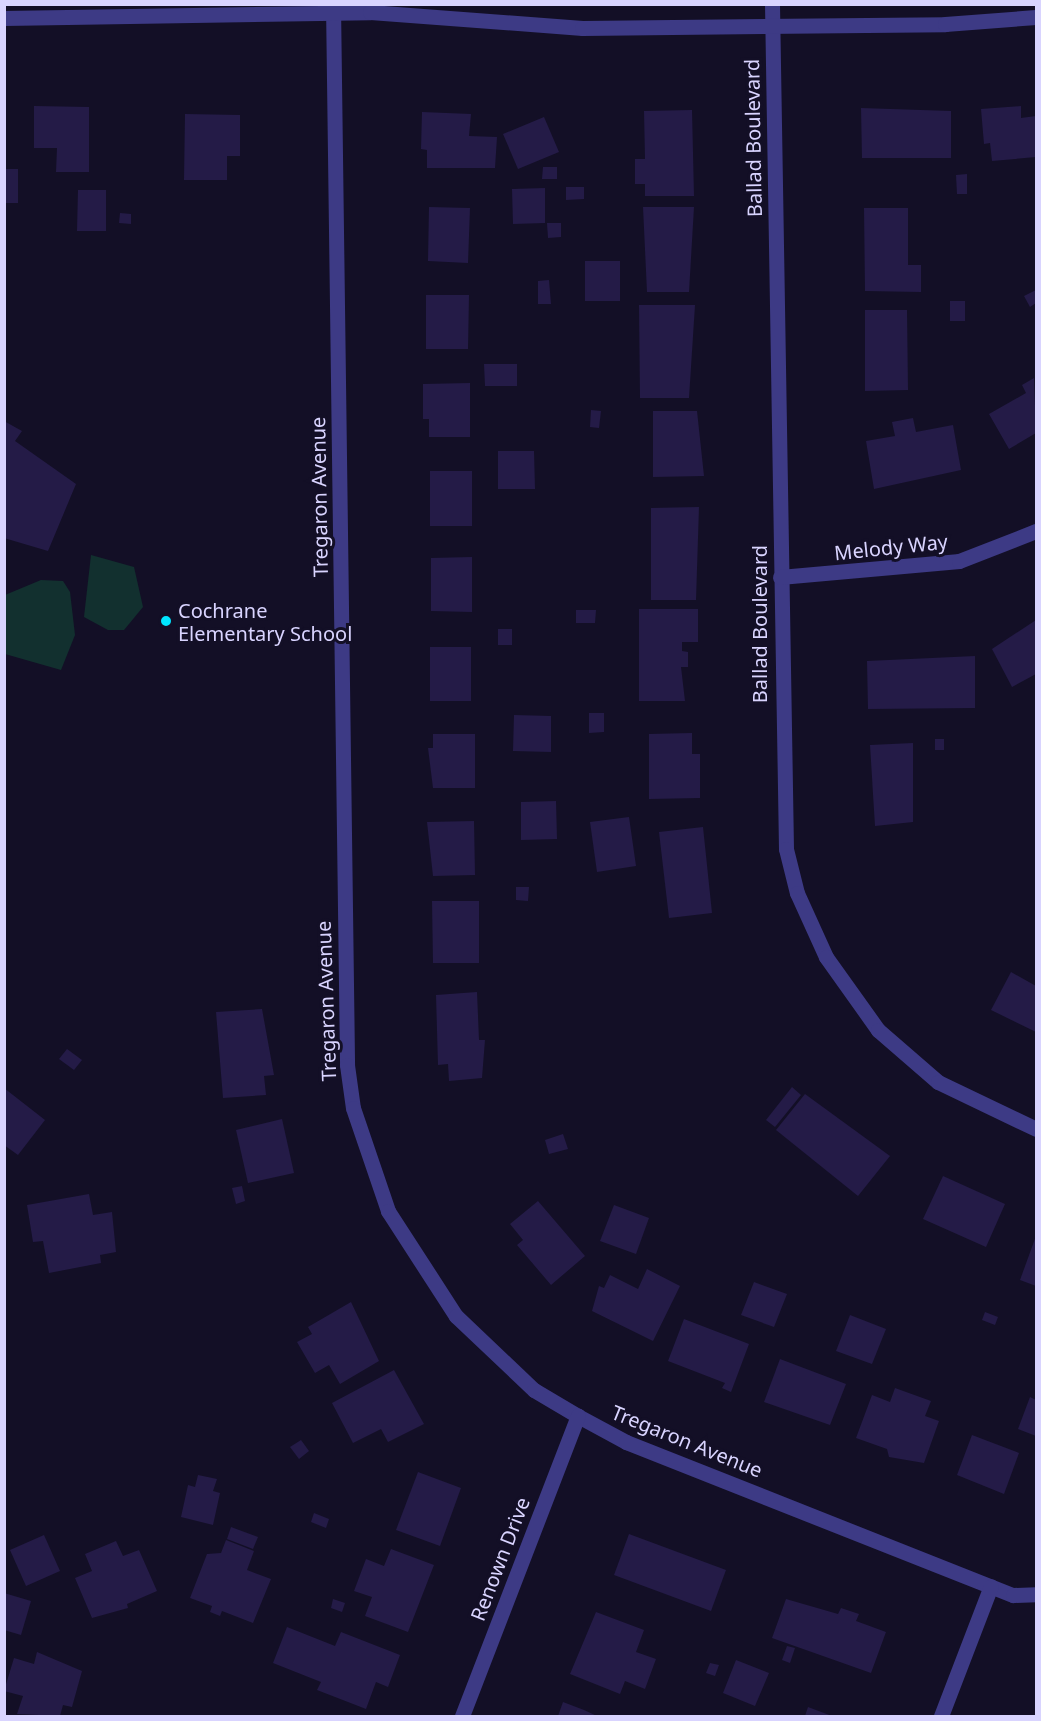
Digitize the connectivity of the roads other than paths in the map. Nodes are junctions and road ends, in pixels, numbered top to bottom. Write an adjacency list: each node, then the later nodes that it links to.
1 (772, 4): 5 (street, Ballad Boulevard)
2 (333, 9): 4 (street); 5 (street); 9 (street, Tregaron Avenue)
3 (1036, 17): 5 (street)
4 (4, 18)
5 (772, 27): 7 (street, Ballad Boulevard)
6 (1036, 531): 7 (street, Melody Way)
7 (780, 577): 8 (street, Ballad Boulevard)
8 (1036, 1129)
9 (578, 1416): 10 (street, Tregaron Avenue); 12 (street, Renown Drive)
10 (991, 1586): 11 (street, Tregaron Avenue); 13 (street)
11 (1036, 1594)
12 (462, 1716)
13 (941, 1716)

